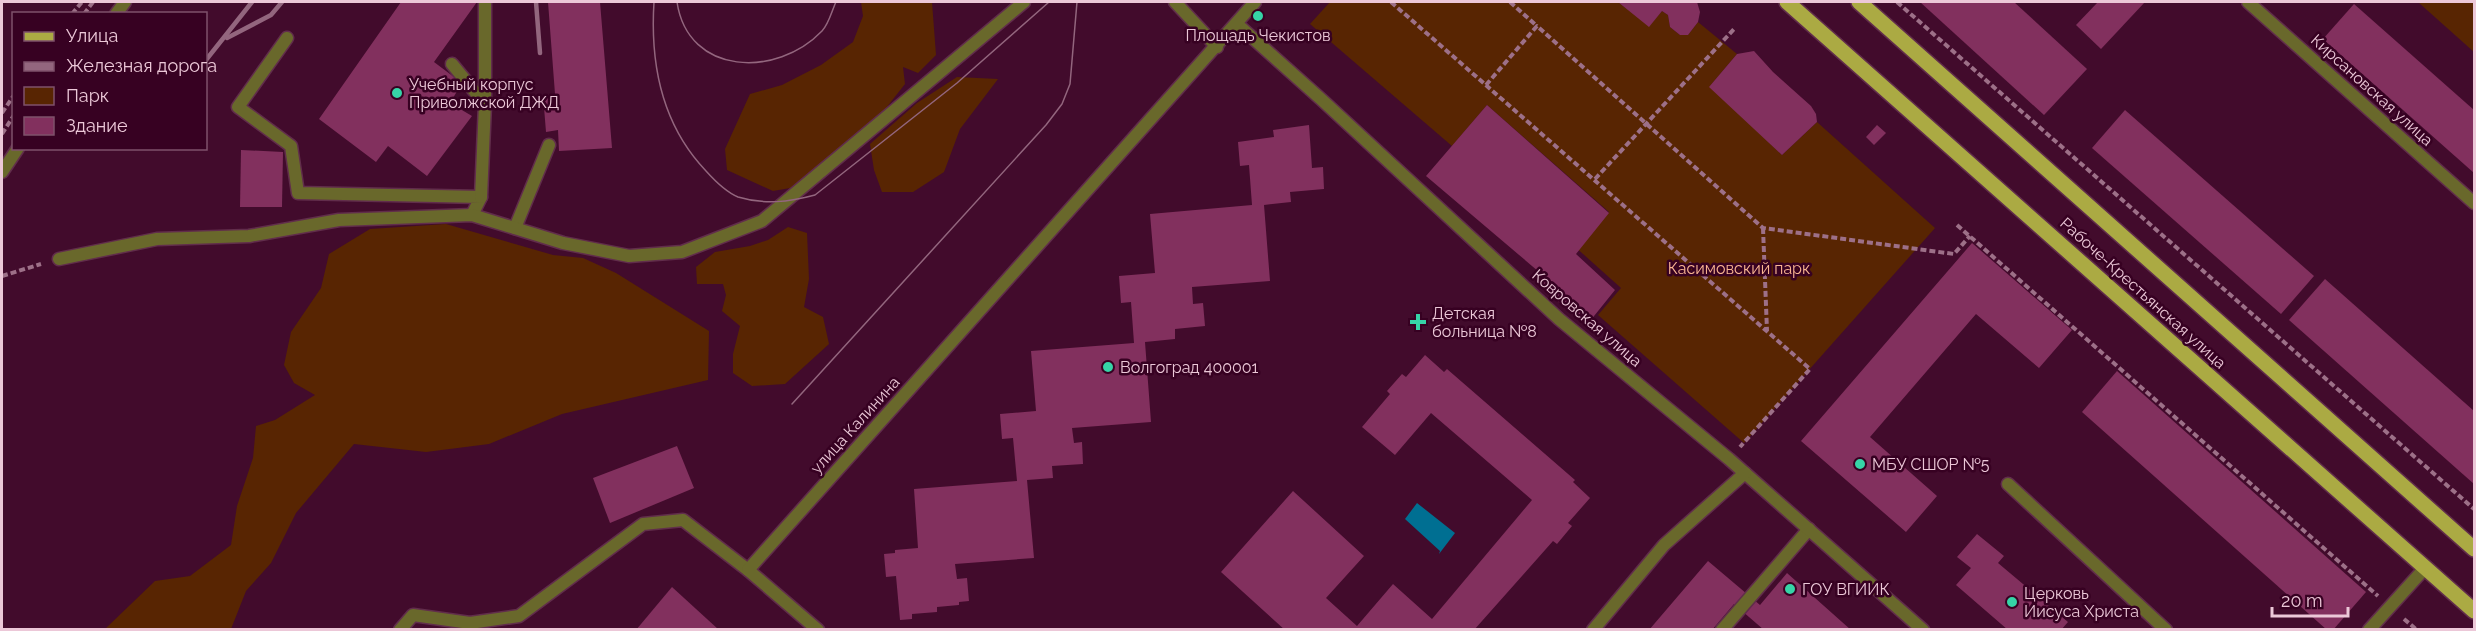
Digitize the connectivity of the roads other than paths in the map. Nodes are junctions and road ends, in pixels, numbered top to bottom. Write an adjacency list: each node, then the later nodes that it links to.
1 (484, 2): 12 (street)
2 (1024, 2): 19 (street)
3 (1175, 2): 10 (street)
4 (1255, 2): 8 (street, улица Калинина)
5 (1787, 2): 25 (main road, Рабоче-Крестьянская улица)
6 (1859, 2): 24 (main road, Рабоче-Крестьянская улица)
7 (2248, 2): 17 (street, Кирсановская улица)
8 (1237, 24): 10 (street, улица Калинина); 21 (street, Ковровская улица)
9 (287, 38): 16 (street)
10 (1217, 47): 26 (street, улица Калинина)
11 (452, 64): 12 (street)
12 (485, 104): 16 (street)
13 (549, 145): 19 (street)
14 (17, 150): 15 (street)
15 (2, 172)
16 (481, 197): 18 (street)
17 (2475, 203)
18 (472, 215): 19 (street); 20 (street)
19 (515, 228)
20 (59, 259)
21 (1745, 473): 23 (street, Ковровская улица); 30 (street)
22 (2008, 484): 33 (street)
23 (1809, 529): 31 (street); 32 (street, Ковровская улица)
24 (2475, 549)
25 (2425, 567): 27 (main road, Рабоче-Крестьянская улица); 34 (street)
26 (748, 570): 28 (street); 29 (street)
27 (2475, 611)
28 (400, 630)
29 (818, 630)
30 (1593, 630)
31 (1722, 630)
32 (1923, 630)
33 (2166, 630)
34 (2369, 630)

